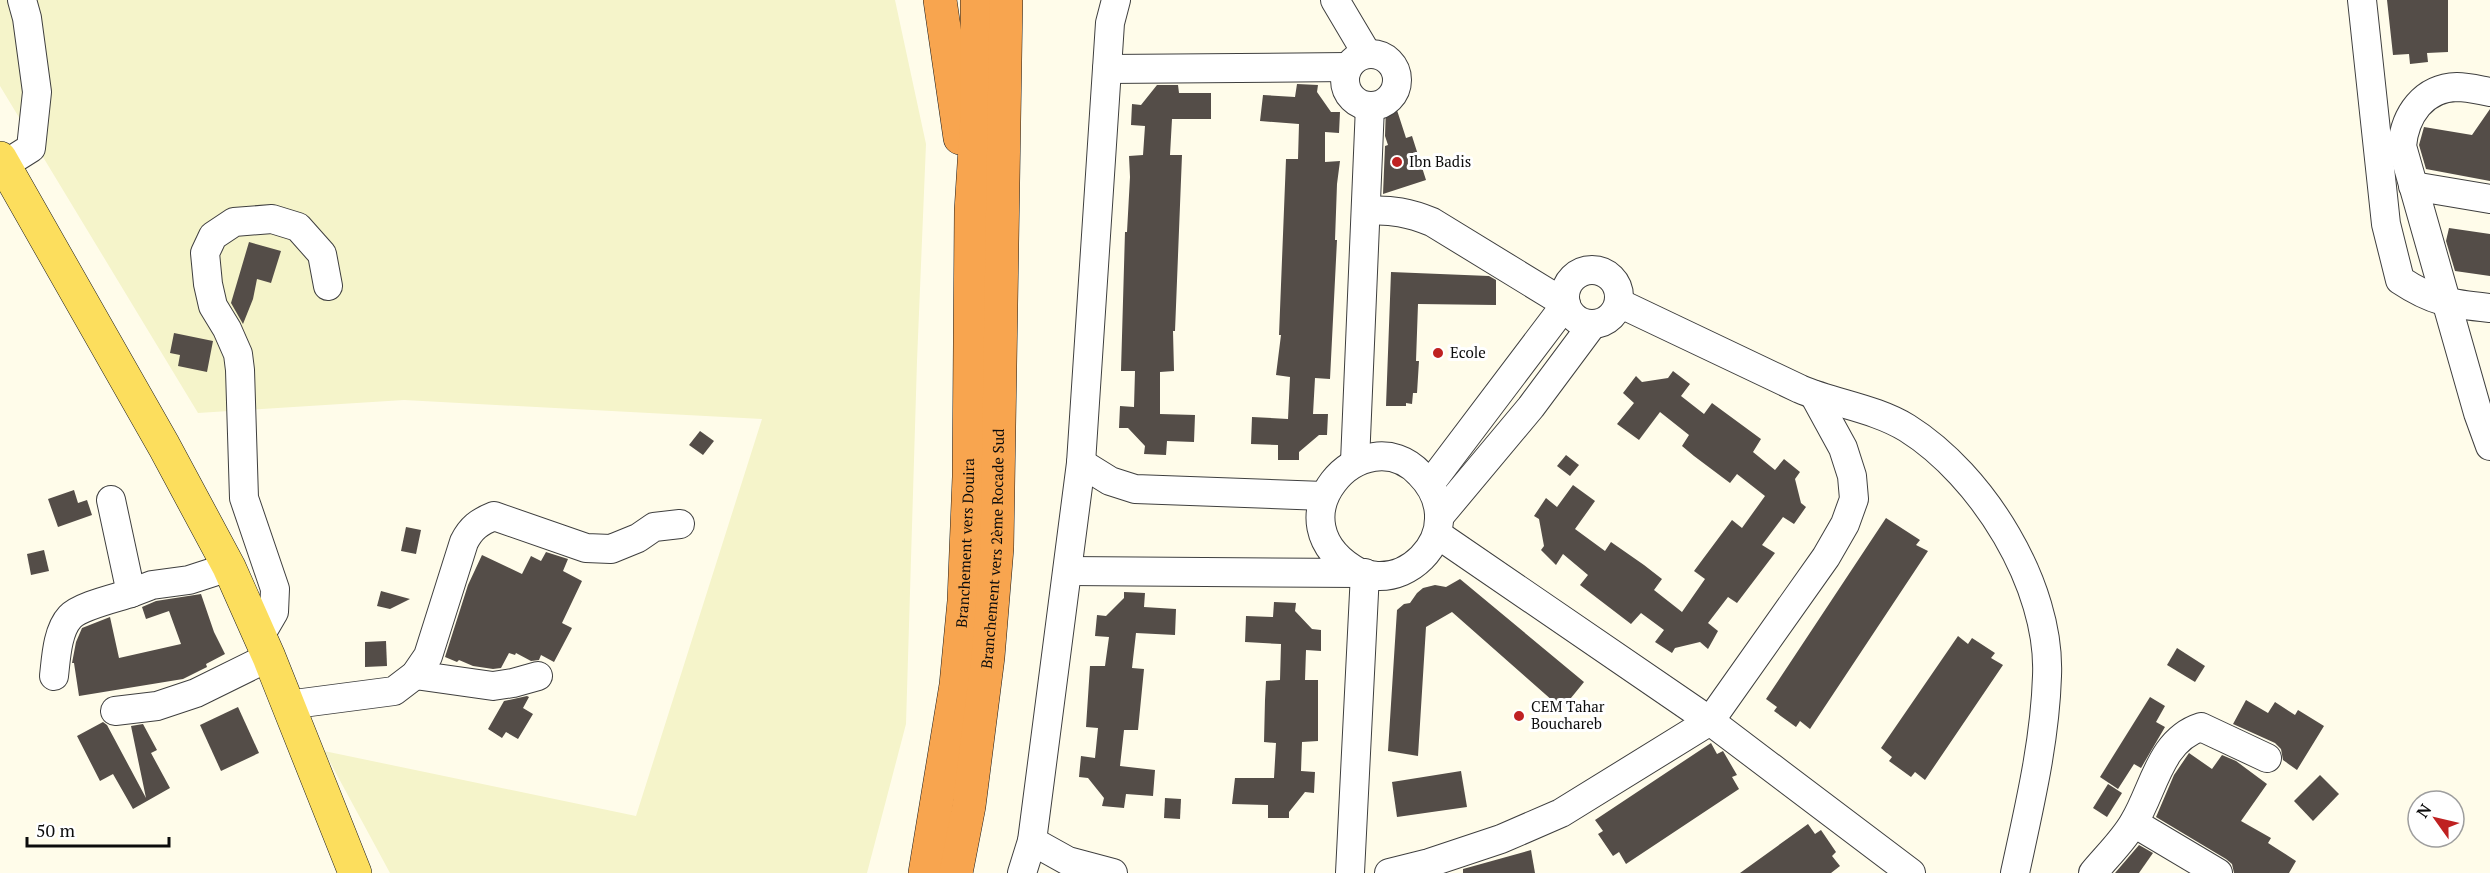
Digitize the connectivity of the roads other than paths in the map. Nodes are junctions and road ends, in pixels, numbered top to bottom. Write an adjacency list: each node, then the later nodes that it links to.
1 (22, 0): 13 (street)
2 (940, 0): 16 (highway)
3 (977, 0): 16 (highway)
4 (1006, 0): 18 (highway)
5 (1027, 0): 18 (highway)
6 (1116, 0): 10 (street)
7 (1335, 0): 9 (street)
8 (2362, 0): 21 (street)
9 (1357, 61): 10 (street); 12 (street); 12 (street)
10 (1107, 69): 29 (street)
11 (2490, 92): 14 (street)
12 (1370, 106): 17 (street)
13 (2, 161): 35 (main road)
14 (2413, 186): 15 (street); 21 (street)
15 (2490, 199)
16 (971, 211): 51 (highway, Branchement vers Douira)
17 (1366, 211): 22 (street); 28 (street)
18 (1003, 222): 52 (highway, Branchement vers 2ème Rocade Sud)
19 (328, 286): 39 (street)
20 (1619, 303): 22 (street); 24 (street); 25 (street)
21 (2446, 303): 23 (street); 26 (street)
22 (1566, 304): 24 (street); 30 (street)
23 (2490, 308)
24 (1592, 325): 34 (street)
25 (1814, 395): 45 (street); 57 (street)
26 (2484, 414): 27 (street)
27 (2490, 446)
28 (1355, 462): 30 (street); 31 (street)
29 (1081, 463): 31 (street); 36 (street)
30 (1430, 484): 34 (street)
31 (1324, 496): 37 (street)
32 (111, 500): 38 (street)
33 (680, 525): 40 (street)
34 (1438, 525): 37 (street); 45 (street)
35 (229, 567): 38 (street); 39 (main road)
36 (1068, 571): 37 (street); 48 (street)
37 (1362, 573): 55 (street)
38 (131, 593): 41 (street)
39 (265, 646): 43 (main road); 44 (street)
40 (415, 675): 42 (street); 43 (street)
41 (54, 676)
42 (538, 676)
43 (287, 705): 50 (main road)
44 (115, 711)
45 (1710, 721): 49 (street); 56 (street)
46 (2267, 758): 47 (street)
47 (2134, 824): 58 (street); 59 (street)
48 (1032, 842): 53 (street); 54 (street)
49 (1903, 871)
50 (356, 873)
51 (925, 873)
52 (956, 873)
53 (1022, 873)
54 (1113, 873)
55 (1350, 873)
56 (1389, 873)
57 (2015, 873)
58 (2093, 873)
59 (2218, 873)

